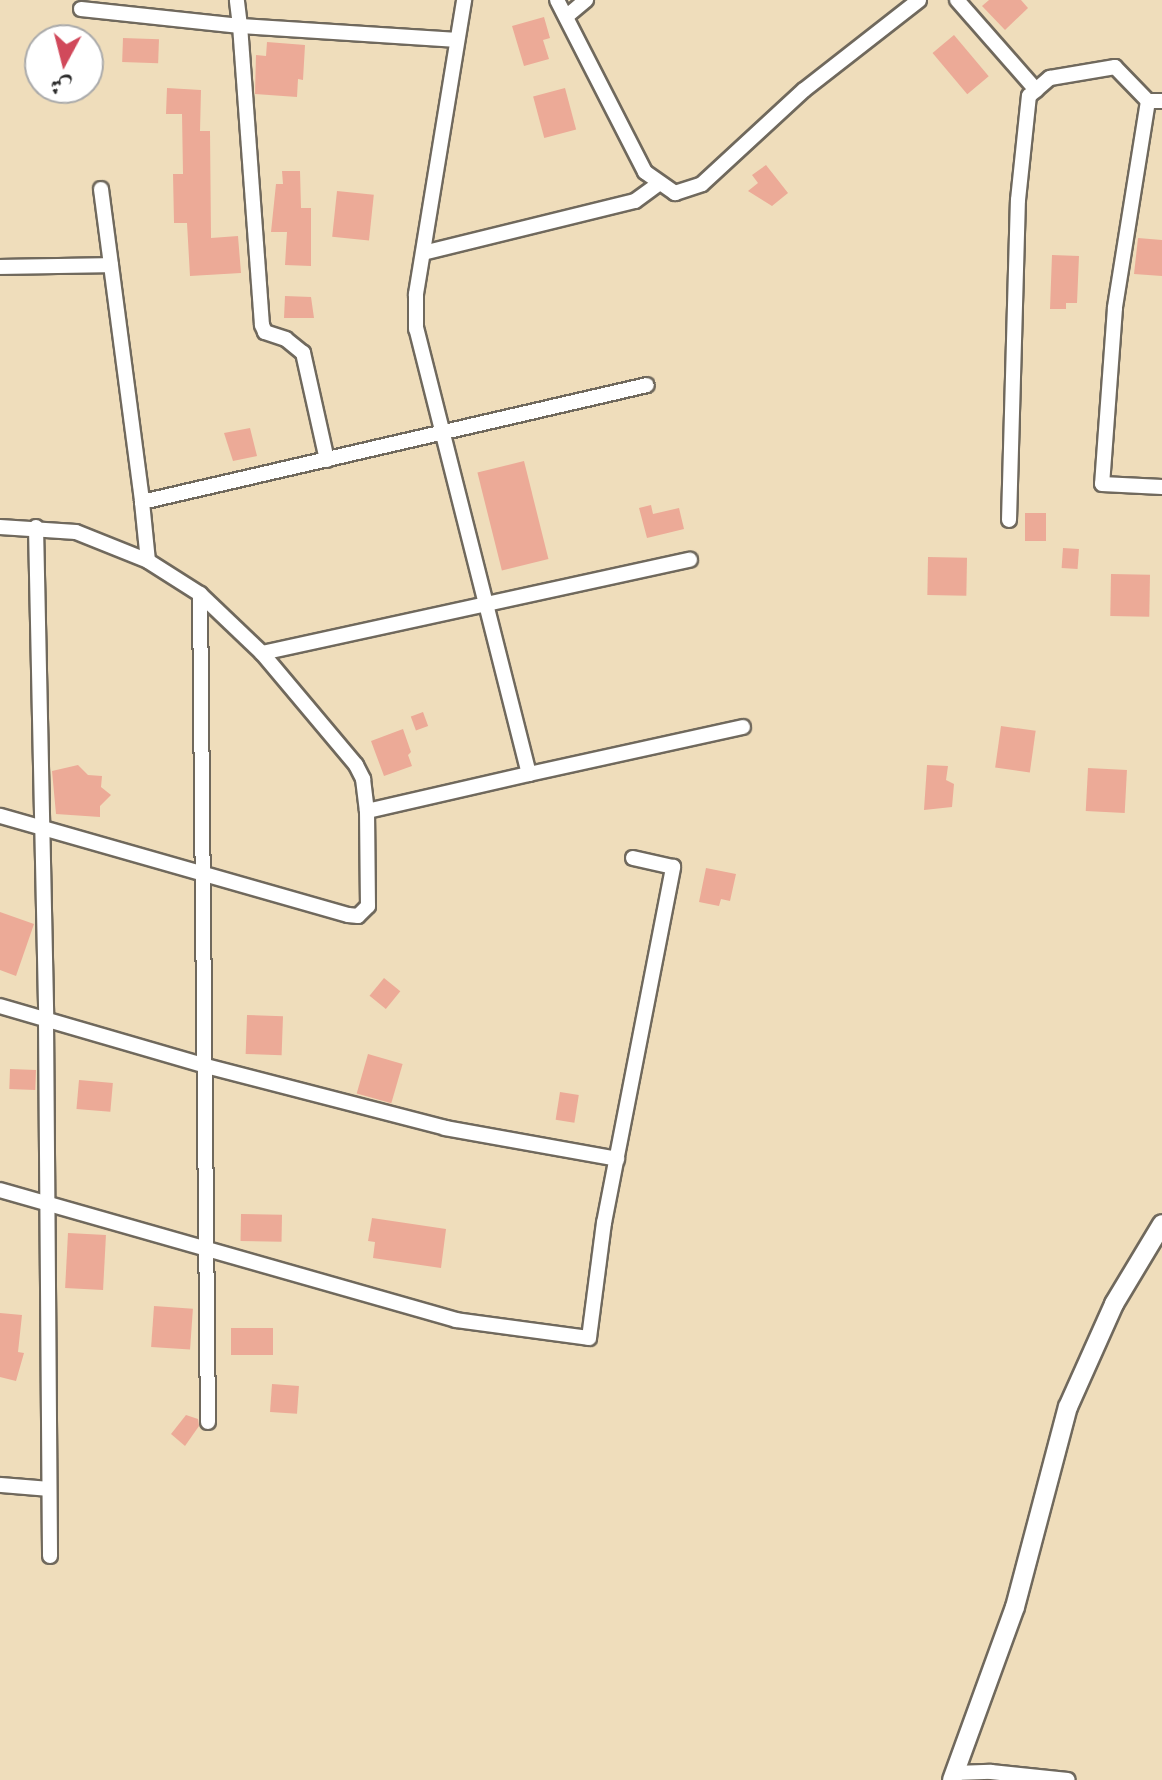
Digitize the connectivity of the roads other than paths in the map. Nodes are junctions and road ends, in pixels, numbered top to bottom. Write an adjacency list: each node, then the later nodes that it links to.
1 (237, 0): 9 (street)
2 (464, 0): 10 (street)
3 (557, 0): 8 (street)
4 (586, 0): 8 (street)
5 (919, 0): 13 (street)
6 (957, 0): 11 (street)
7 (81, 9): 9 (street)
8 (567, 16): 13 (street)
9 (240, 26): 10 (street); 20 (street)
10 (455, 40): 15 (street)
11 (1036, 90): 12 (street); 23 (street)
12 (1155, 101): 21 (street)
13 (658, 184): 15 (street)
14 (101, 189): 16 (street)
15 (423, 253): 19 (street)
16 (111, 265): 17 (street); 22 (street)
17 (0, 267)
18 (647, 385): 19 (street)
19 (442, 432): 20 (street); 29 (street)
20 (327, 460): 22 (street)
21 (1162, 487)
22 (142, 502): 27 (street)
23 (1009, 520)
24 (0, 527): 25 (street)
25 (36, 527): 27 (street); 35 (street)
26 (690, 560): 29 (street)
27 (148, 561): 28 (street)
28 (200, 594): 30 (street); 37 (street)
29 (485, 602): 30 (street); 32 (street)
30 (262, 653): 33 (street)
31 (743, 727): 32 (street)
32 (529, 774): 33 (street)
33 (367, 811): 37 (street)
34 (0, 816): 35 (street)
35 (42, 829): 37 (street); 39 (street)
36 (633, 858): 41 (street)
37 (204, 876): 40 (street)
38 (0, 1006): 39 (street)
39 (46, 1020): 40 (street); 43 (street)
40 (206, 1066): 41 (street); 45 (street)
41 (617, 1159): 45 (street)
42 (0, 1190): 43 (street)
43 (45, 1203): 45 (street); 48 (street)
44 (1162, 1224): 50 (street)
45 (207, 1250): 46 (street)
46 (208, 1422)
47 (0, 1485): 48 (street)
48 (49, 1489): 49 (street)
49 (50, 1556)
50 (954, 1776): 51 (street)
51 (1068, 1780)

